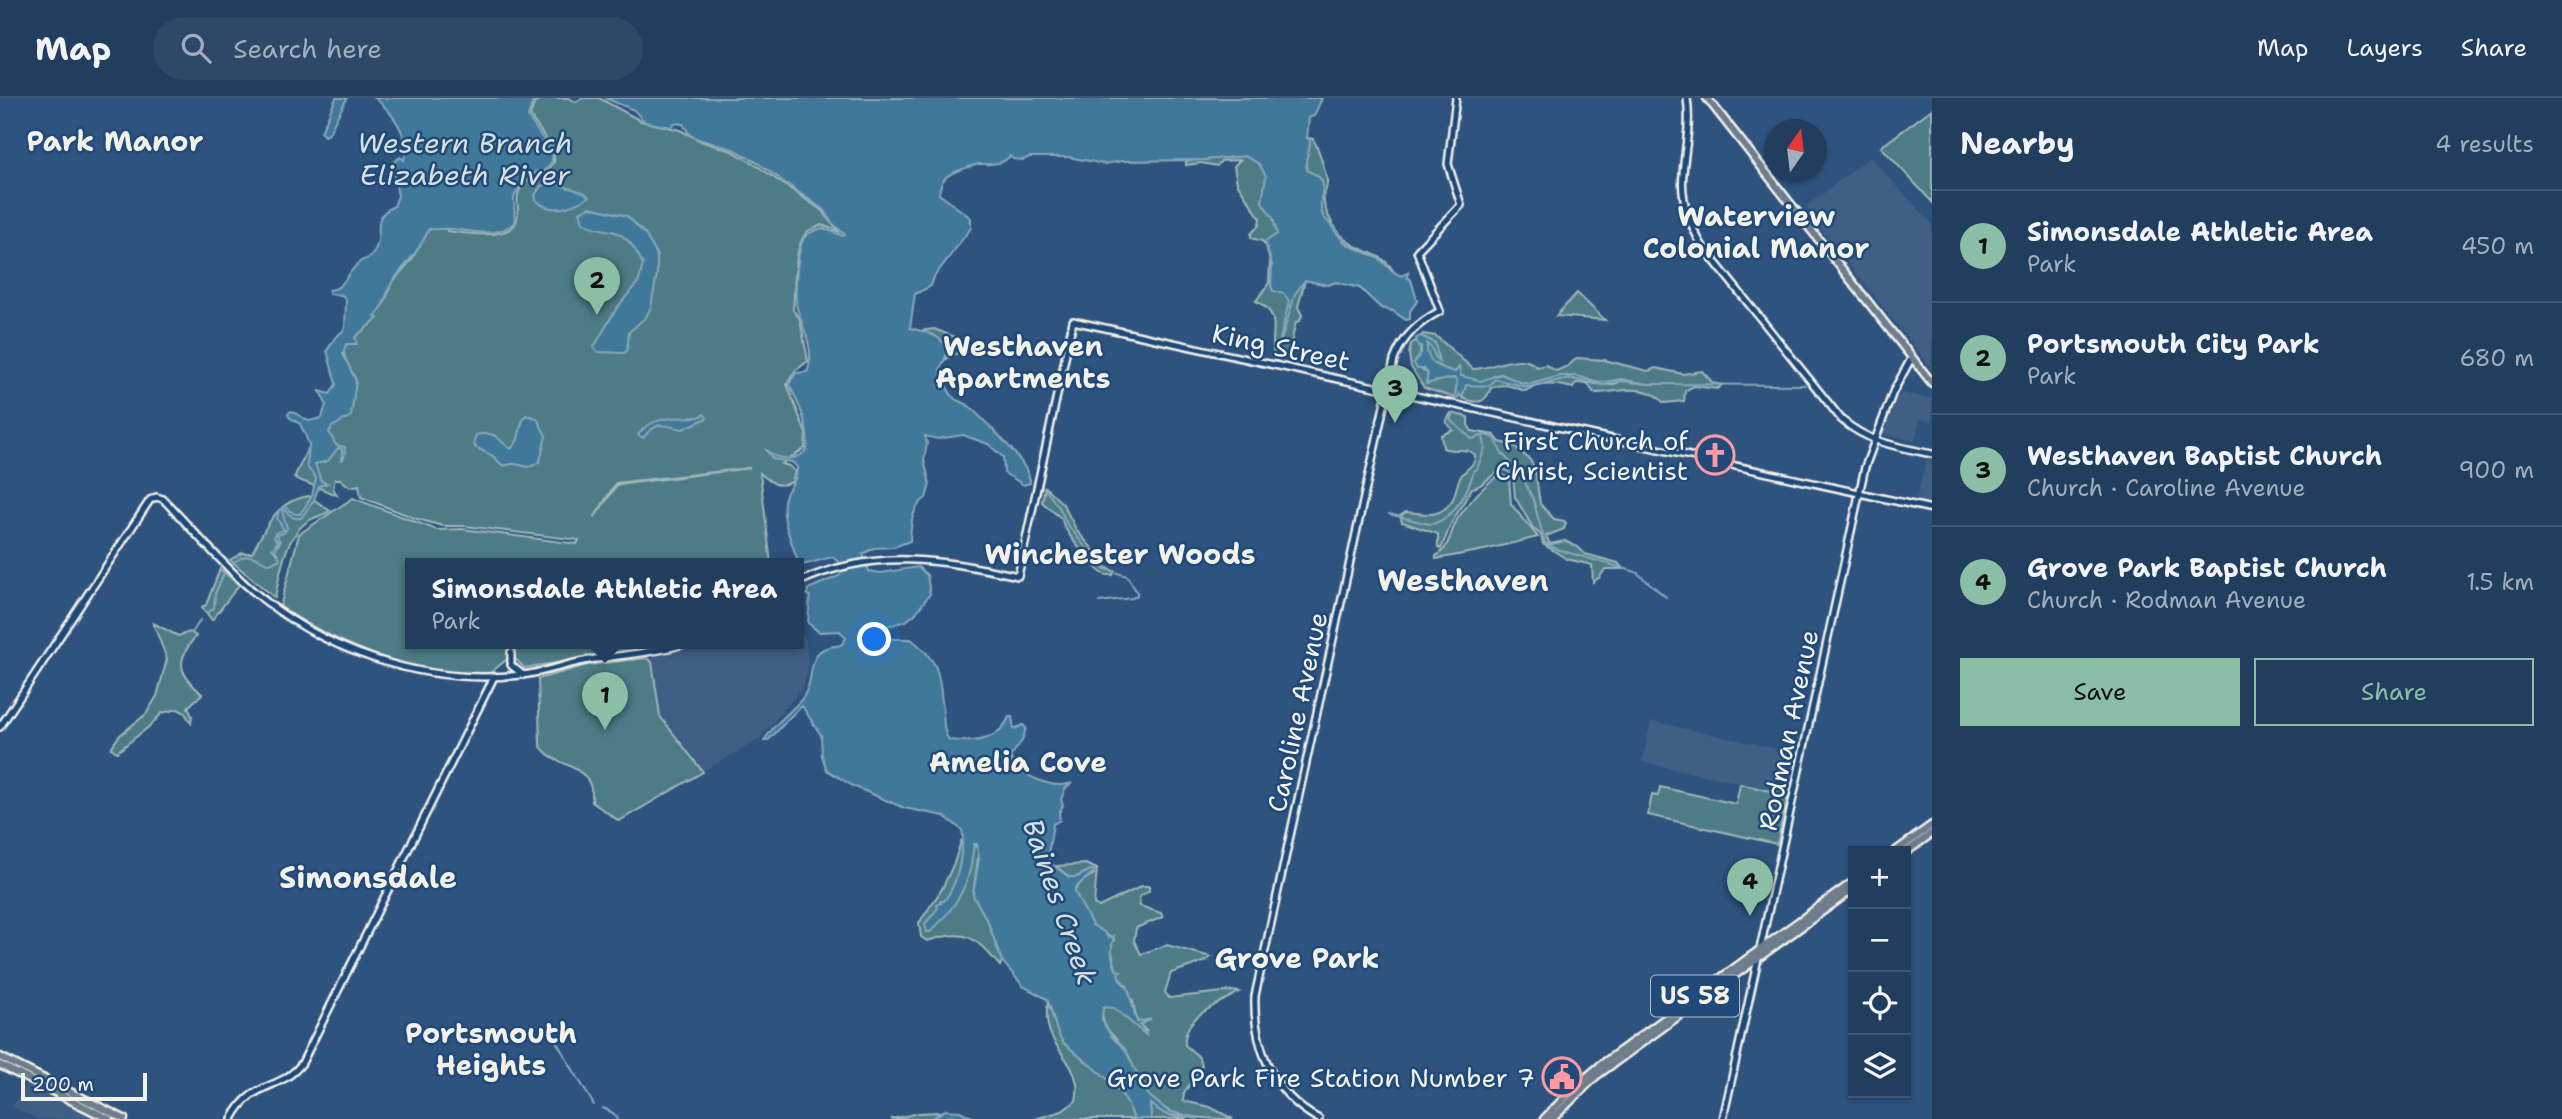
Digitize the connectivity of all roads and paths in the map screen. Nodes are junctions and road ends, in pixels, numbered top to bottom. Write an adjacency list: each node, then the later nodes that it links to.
1 (1456, 98): 6 (street, Caroline Avenue)
2 (1686, 98): 7 (street)
3 (1707, 98): 4 (main road)
4 (1912, 358): 5 (main road); 7 (street, Rodman Avenue)
5 (1932, 383)
6 (1388, 390): 9 (street, King Street); 11 (street, King Street); 30 (street, Caroline Avenue)
7 (1873, 440): 8 (street); 9 (street, Rodman Avenue)
8 (1932, 454)
9 (1859, 494): 10 (street, King Street); 23 (street, Rodman Avenue)
10 (1932, 509)
11 (804, 580)
12 (663, 649): 14 (street)
13 (511, 652): 14 (street)
14 (523, 675): 15 (street)
15 (494, 677): 16 (street); 29 (street)
16 (0, 727)
17 (1932, 825): 19 (main road)
18 (1932, 833): 20 (main road)
19 (1903, 846)
20 (1911, 848)
21 (1848, 886): 23 (main road, US 58)
22 (1848, 894): 24 (main road, US 58)
23 (1759, 951): 24 (street, Rodman Avenue); 31 (main road, US 58)
24 (1758, 959): 32 (main road, US 58); 33 (street, Rodman Avenue)
25 (0, 1057): 28 (main road)
26 (0, 1065): 27 (main road)
27 (109, 1119)
28 (124, 1119)
29 (232, 1119)
30 (1319, 1119)
31 (1545, 1119)
32 (1552, 1119)
33 (1723, 1119)

